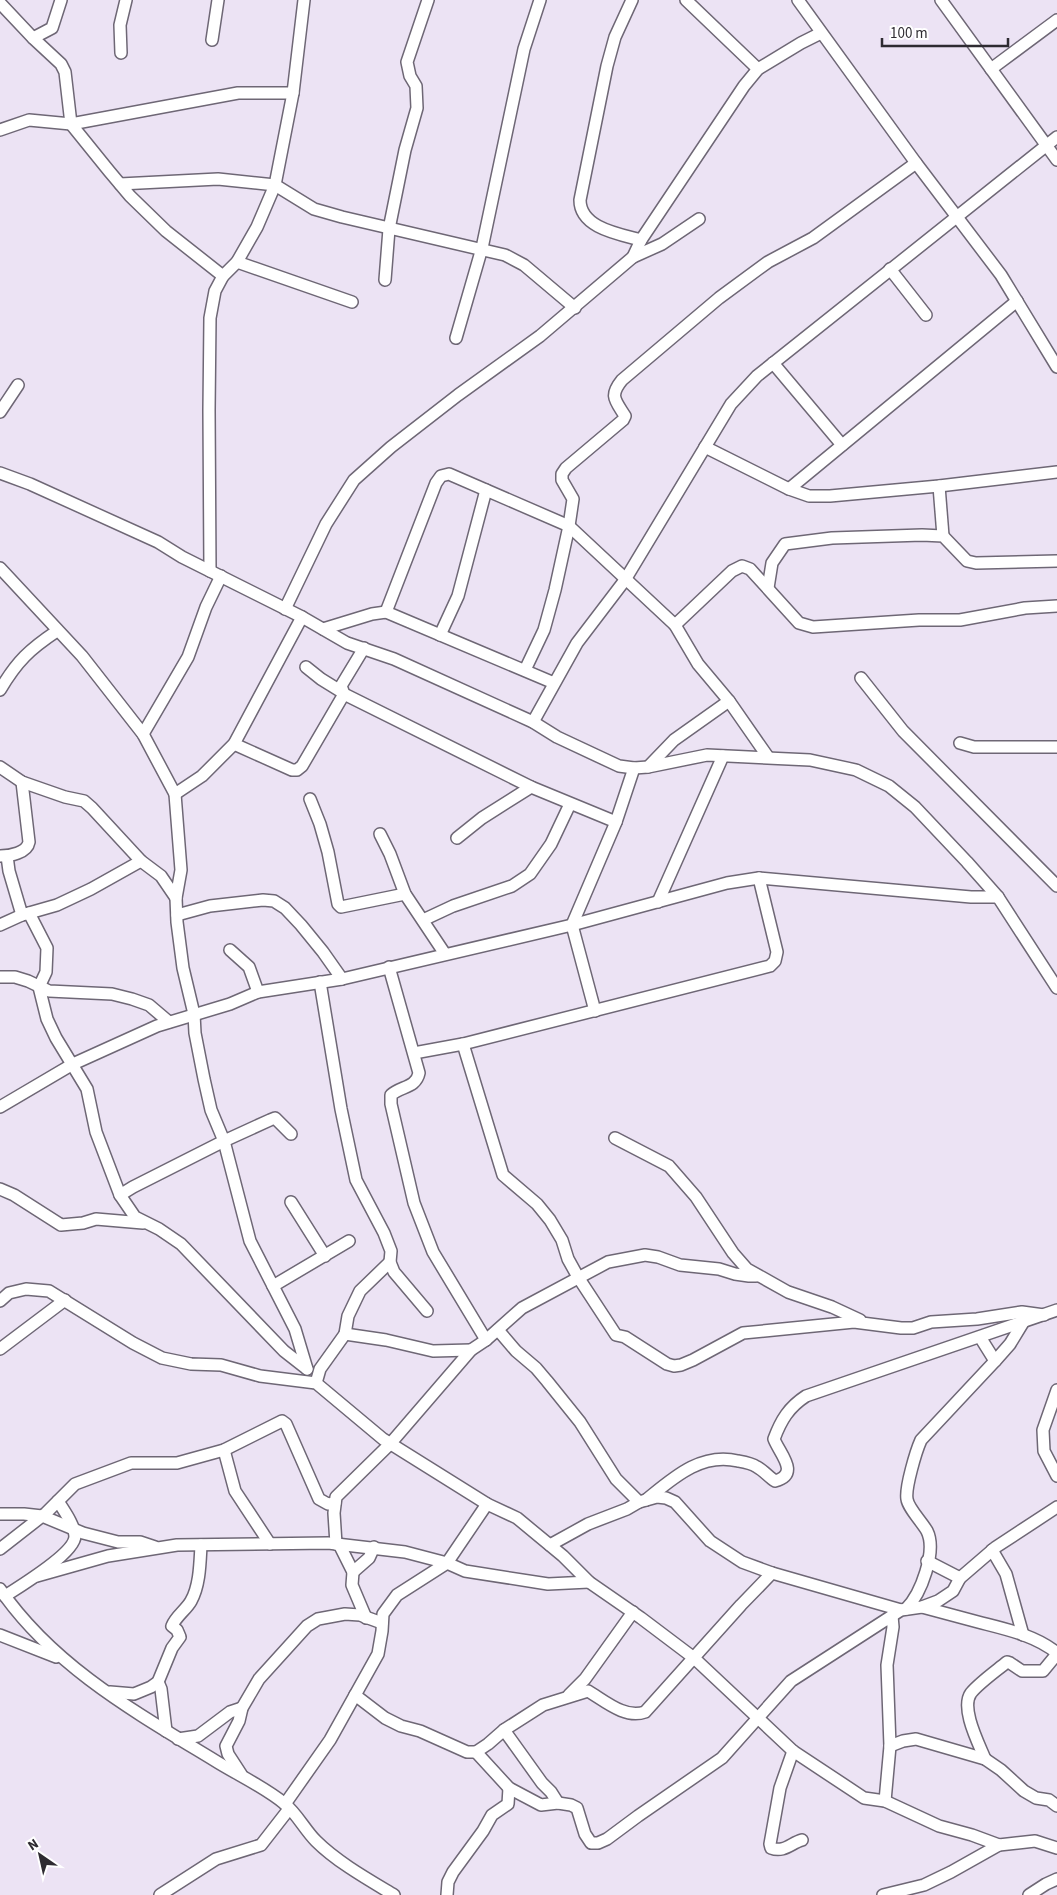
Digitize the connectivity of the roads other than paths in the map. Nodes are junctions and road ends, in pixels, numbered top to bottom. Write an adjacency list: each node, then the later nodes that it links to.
1 (61, 0): 14 (street)
2 (126, 0): 16 (street)
3 (218, 0): 15 (street)
4 (304, 0): 19 (street)
5 (428, 0): 30 (street)
6 (540, 0): 32 (street)
7 (632, 0): 31 (street)
8 (686, 0): 17 (street)
9 (798, 0): 13 (street)
10 (941, 0): 18 (street)
11 (0, 3): 14 (street)
12 (1057, 20): 18 (street)
13 (821, 33): 17 (street); 25 (street)
14 (33, 38): 20 (street)
15 (212, 40)
16 (121, 53)
17 (758, 69): 31 (street)
18 (991, 69): 23 (street)
19 (294, 93): 20 (street); 27 (street)
20 (71, 124): 21 (street); 26 (street)
21 (0, 130)
22 (1057, 137): 23 (street)
23 (1047, 144): 24 (street); 28 (street)
24 (1057, 160)
25 (916, 164): 28 (street); 54 (street)
26 (120, 184): 27 (street); 36 (street)
27 (276, 185): 30 (street); 34 (street)
28 (956, 216): 35 (street); 38 (street)
29 (699, 219): 33 (street)
30 (389, 229): 32 (street); 37 (street)
31 (641, 240): 33 (street)
32 (482, 248): 40 (street); 42 (street)
33 (633, 257): 40 (street)
34 (237, 262): 36 (street); 39 (street)
35 (890, 269): 41 (street); 43 (street)
36 (223, 276): 58 (street)
37 (385, 280)
38 (1017, 301): 44 (street); 47 (street)
39 (352, 302)
40 (575, 308): 62 (street)
41 (926, 315)
42 (456, 338)
43 (773, 363): 47 (street); 48 (street)
44 (1057, 367)
45 (18, 384): 46 (street)
46 (0, 412)
47 (842, 445): 52 (street)
48 (706, 448): 52 (street); 59 (street)
49 (1057, 472): 51 (street)
50 (0, 473): 58 (street)
51 (939, 486): 52 (street); 55 (street)
52 (789, 488)
53 (486, 490): 54 (street); 63 (street); 68 (street)
54 (569, 526): 59 (street); 71 (street)
55 (943, 536): 56 (street); 60 (street)
56 (1057, 561)
57 (0, 568): 67 (street)
58 (215, 574): 62 (street); 78 (street)
59 (625, 580): 65 (street); 73 (street)
60 (768, 588): 61 (street); 65 (street)
61 (1057, 606)
62 (285, 609): 64 (street)
63 (386, 612): 66 (street); 68 (street)
64 (302, 617): 66 (street); 80 (street)
65 (675, 625): 76 (street)
66 (323, 629): 69 (street)
67 (57, 631): 74 (street); 78 (street)
68 (440, 635): 71 (street)
69 (364, 648): 75 (street); 77 (street)
70 (306, 667): 75 (street)
71 (525, 670): 73 (street)
72 (861, 678): 98 (street)
73 (554, 682): 77 (street)
74 (1, 685)
75 (343, 693): 80 (street); 88 (street)
76 (729, 701): 83 (street); 85 (street)
77 (533, 722): 86 (street)
78 (143, 734): 89 (street)
79 (960, 743): 81 (street)
80 (234, 744): 89 (street)
81 (1057, 747)
82 (723, 756): 83 (street); 85 (street); 102 (street)
83 (768, 757): 100 (street)
84 (0, 767): 87 (street)
85 (648, 767): 86 (street)
86 (634, 768): 92 (street)
87 (22, 782): 95 (street); 96 (street)
88 (531, 787): 91 (street); 94 (street)
89 (175, 794): 101 (street)
90 (310, 799): 99 (street)
91 (570, 804): 92 (street); 105 (street)
92 (616, 822): 107 (street)
93 (380, 834): 99 (street)
94 (457, 838)
95 (4, 856): 103 (street)
96 (141, 861): 101 (street); 103 (street)
97 (759, 878): 100 (street); 102 (street); 117 (street)
98 (1057, 886)
99 (405, 894): 105 (street)
100 (998, 897): 115 (street)
101 (176, 898): 104 (street)
102 (658, 902): 107 (street)
103 (25, 914): 106 (street); 114 (street)
104 (176, 915): 112 (street); 118 (street)
105 (423, 920): 109 (street)
106 (0, 925)
107 (572, 925): 109 (street); 117 (street)
108 (230, 950): 116 (street)
109 (445, 954): 110 (street)
110 (389, 968): 112 (street); 121 (street)
111 (0, 977): 114 (street)
112 (342, 979): 113 (street)
113 (320, 982): 116 (street); 133 (street)
114 (39, 987): 119 (street); 122 (street)
115 (1057, 988)
116 (258, 992): 118 (street)
117 (595, 1011): 120 (street)
118 (194, 1014): 119 (street); 126 (street)
119 (169, 1022): 122 (street)
120 (463, 1044): 121 (street); 135 (street)
121 (414, 1053): 147 (street)
122 (73, 1064): 123 (street); 128 (street)
123 (0, 1107)
124 (291, 1134): 126 (street)
125 (615, 1138): 134 (street)
126 (224, 1141): 128 (street); 136 (street)
127 (0, 1190): 130 (street)
128 (120, 1195): 130 (street)
129 (290, 1202): 132 (street)
130 (145, 1223): 151 (street)
131 (349, 1241): 132 (street)
132 (325, 1256): 136 (street)
133 (390, 1262): 140 (street); 145 (street)
134 (756, 1276): 135 (street); 143 (street)
135 (578, 1277): 143 (street); 144 (street)
136 (274, 1286): 151 (street)
137 (65, 1300): 138 (street); 148 (street); 151 (street)
138 (0, 1301)
139 (1057, 1310): 141 (street)
140 (427, 1311)
141 (1044, 1315): 142 (street); 143 (street)
142 (1024, 1321): 146 (street); 150 (street)
143 (869, 1323)
144 (498, 1330): 147 (street); 157 (street)
145 (345, 1334): 149 (street); 151 (street)
146 (980, 1337): 150 (street); 157 (street)
147 (486, 1340): 149 (street)
148 (0, 1349)
149 (471, 1350): 153 (street)
150 (995, 1361): 172 (street)
151 (311, 1378): 153 (street)
152 (1057, 1390): 155 (street)
153 (390, 1444): 158 (street); 159 (street)
154 (224, 1450): 156 (street); 158 (street); 164 (street)
155 (1057, 1476)
156 (58, 1501): 162 (street); 163 (street)
157 (642, 1501): 167 (street); 175 (street)
158 (335, 1503): 165 (street)
159 (487, 1504): 167 (street); 173 (street)
160 (1057, 1507): 171 (street)
161 (0, 1514): 162 (street)
162 (42, 1516): 163 (street); 168 (street)
163 (74, 1530): 169 (street); 176 (street)
164 (270, 1544): 165 (street); 166 (street)
165 (338, 1544): 170 (street); 174 (street)
166 (201, 1545): 169 (street); 190 (street)
167 (550, 1545): 178 (street)
168 (0, 1548)
169 (157, 1548): 176 (street)
170 (374, 1548): 173 (street); 174 (street)
171 (992, 1550): 177 (street); 186 (street)
172 (927, 1560): 177 (street); 182 (street)
173 (447, 1563): 178 (street); 184 (street)
174 (353, 1572): 183 (street)
175 (772, 1573): 182 (street); 188 (street)
176 (36, 1576): 179 (street)
177 (960, 1578): 180 (street)
178 (589, 1582): 181 (street)
179 (2, 1593): 189 (street)
180 (922, 1607): 182 (street); 186 (street)
181 (632, 1612): 188 (street); 193 (street)
182 (900, 1612): 195 (street); 199 (street)
183 (366, 1618): 184 (street); 194 (street)
184 (382, 1623): 192 (street)
185 (0, 1635): 189 (street)
186 (1023, 1635): 187 (street)
187 (1055, 1651): 202 (street)
188 (694, 1658): 193 (street); 195 (street)
189 (62, 1659): 191 (street)
190 (158, 1682): 191 (street); 197 (street)
191 (106, 1691): 197 (street)
192 (355, 1695): 201 (street); 208 (street)
193 (568, 1696): 196 (street)
194 (242, 1708): 198 (street); 203 (street)
195 (757, 1718): 200 (street); 206 (street)
196 (504, 1730): 201 (street); 206 (street)
197 (166, 1731): 198 (street)
198 (178, 1738): 203 (street)
199 (890, 1746): 202 (street); 205 (street)
200 (793, 1751): 205 (street); 209 (street)
201 (476, 1752): 204 (street)
202 (985, 1759): 207 (street)
203 (244, 1777): 208 (street)
204 (509, 1788): 206 (street); 215 (street)
205 (885, 1801): 210 (street)
206 (558, 1803)
207 (1057, 1806)
208 (287, 1807): 213 (street); 214 (street)
209 (802, 1840)
210 (999, 1845): 211 (street); 216 (street)
211 (1057, 1848)
212 (1057, 1879): 217 (street)
213 (160, 1895)
214 (394, 1895)
215 (448, 1895)
216 (882, 1895)
217 (1029, 1895)

